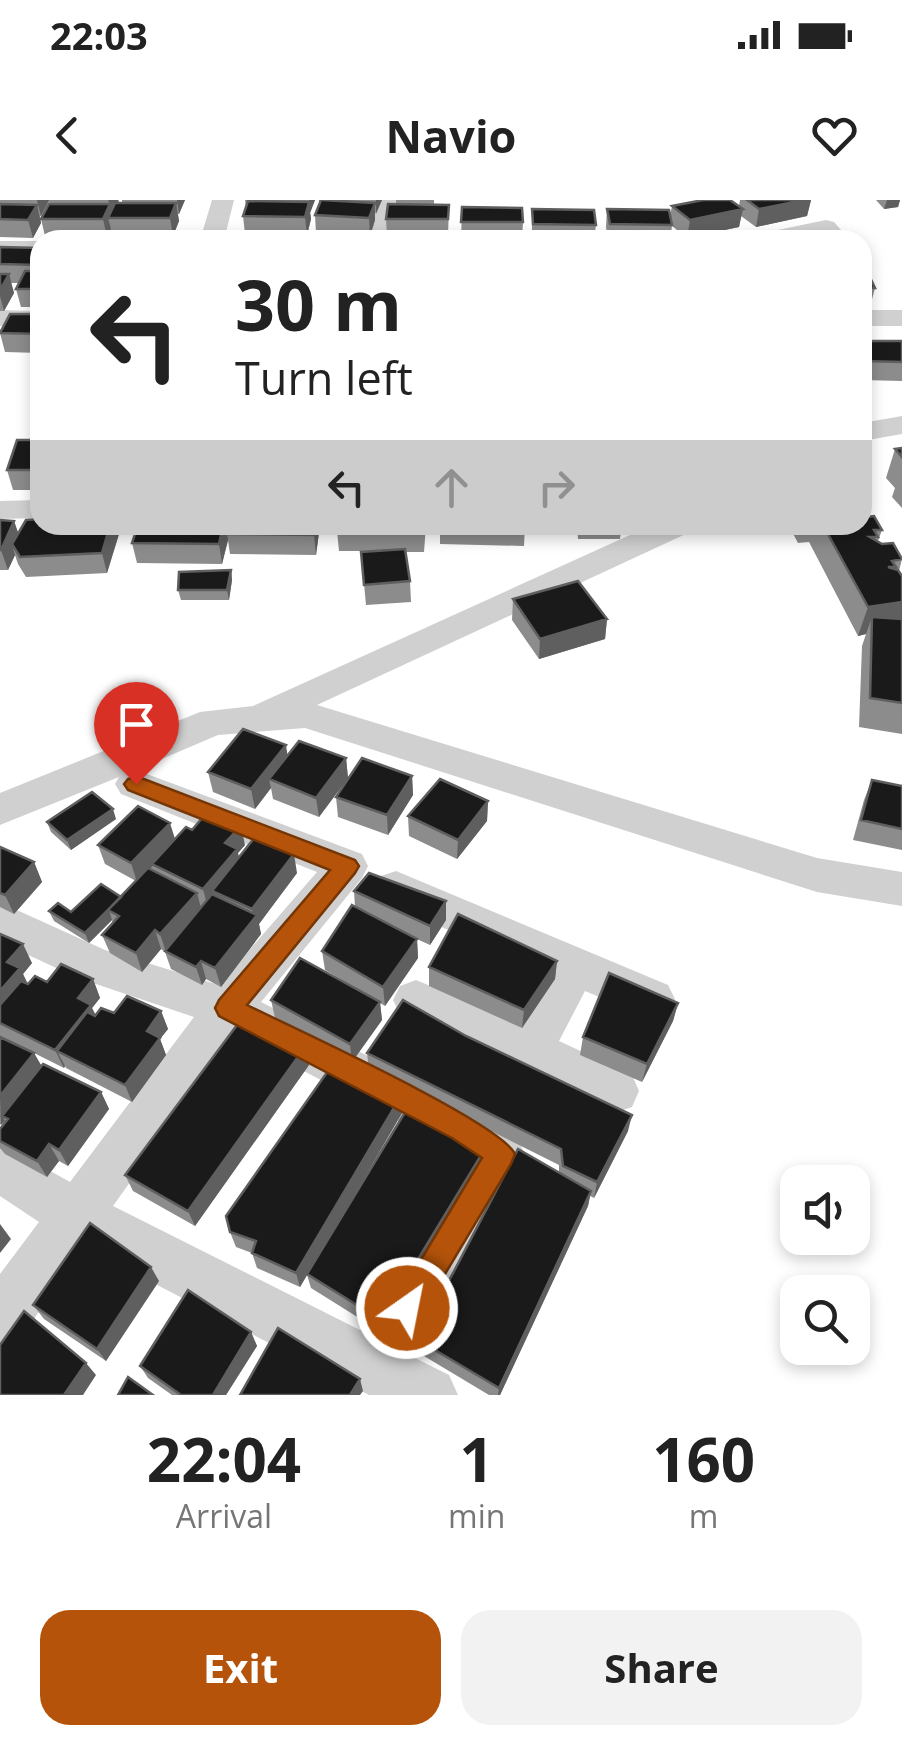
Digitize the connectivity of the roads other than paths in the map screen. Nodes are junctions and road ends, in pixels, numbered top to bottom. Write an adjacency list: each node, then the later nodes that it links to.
1 (223, 200): 3 (street)
2 (385, 200): 4 (street)
3 (215, 230)
4 (383, 230)
5 (0, 248): 6 (street)
6 (30, 248)
7 (0, 318): 10 (street)
8 (872, 318): 9 (street)
9 (902, 318)
10 (30, 319)
11 (902, 425): 12 (street)
12 (872, 430)
13 (30, 509): 14 (street)
14 (0, 510)
15 (657, 535): 16 (street)
16 (250, 720): 18 (street); 20 (street)
17 (136, 784): 19 (street)
18 (0, 810)
19 (347, 866): 22 (street); 25 (street)
20 (902, 889)
21 (4, 924): 25 (street)
22 (575, 968): 23 (street); 26 (street)
23 (652, 999)
24 (416, 1000): 26 (street)
25 (228, 1008): 29 (street); 31 (street)
26 (529, 1050): 27 (street)
27 (615, 1092)
28 (0, 1168): 29 (street)
29 (74, 1214): 30 (street); 31 (street)
30 (0, 1319)
31 (370, 1365): 32 (street)
32 (429, 1395)

